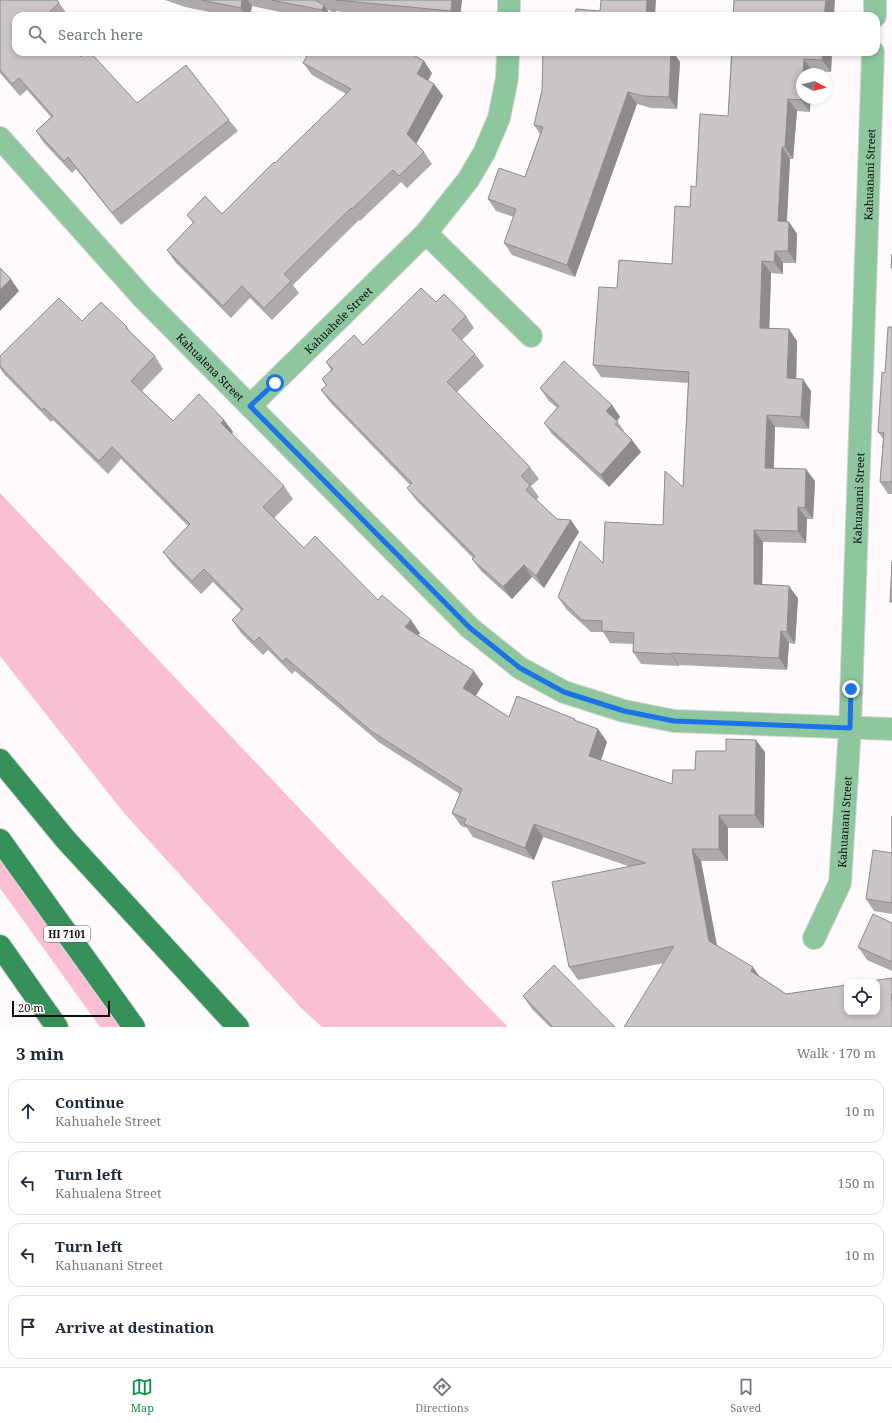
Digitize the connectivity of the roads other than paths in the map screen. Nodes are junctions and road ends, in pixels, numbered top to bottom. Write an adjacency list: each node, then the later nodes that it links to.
1 (509, 0): 3 (street)
2 (875, 0): 4 (street)
3 (509, 12)
4 (875, 12)
5 (508, 56): 8 (street, Kahuahele Street)
6 (873, 56): 11 (street, Kahuanani Street)
7 (0, 138): 10 (street, Kahualena Street)
8 (426, 233): 9 (street); 10 (street, Kahuahele Street)
9 (531, 336)
10 (250, 406): 11 (street, Kahualena Street)
11 (850, 728): 12 (street, Kahualena Street); 15 (street, Kahuanani Street)
12 (892, 729)
13 (0, 760): 19 (main road)
14 (0, 840): 18 (main road, HI 7101)
15 (814, 938)
16 (0, 946): 17 (main road)
17 (57, 1027)
18 (134, 1027)
19 (238, 1027)

